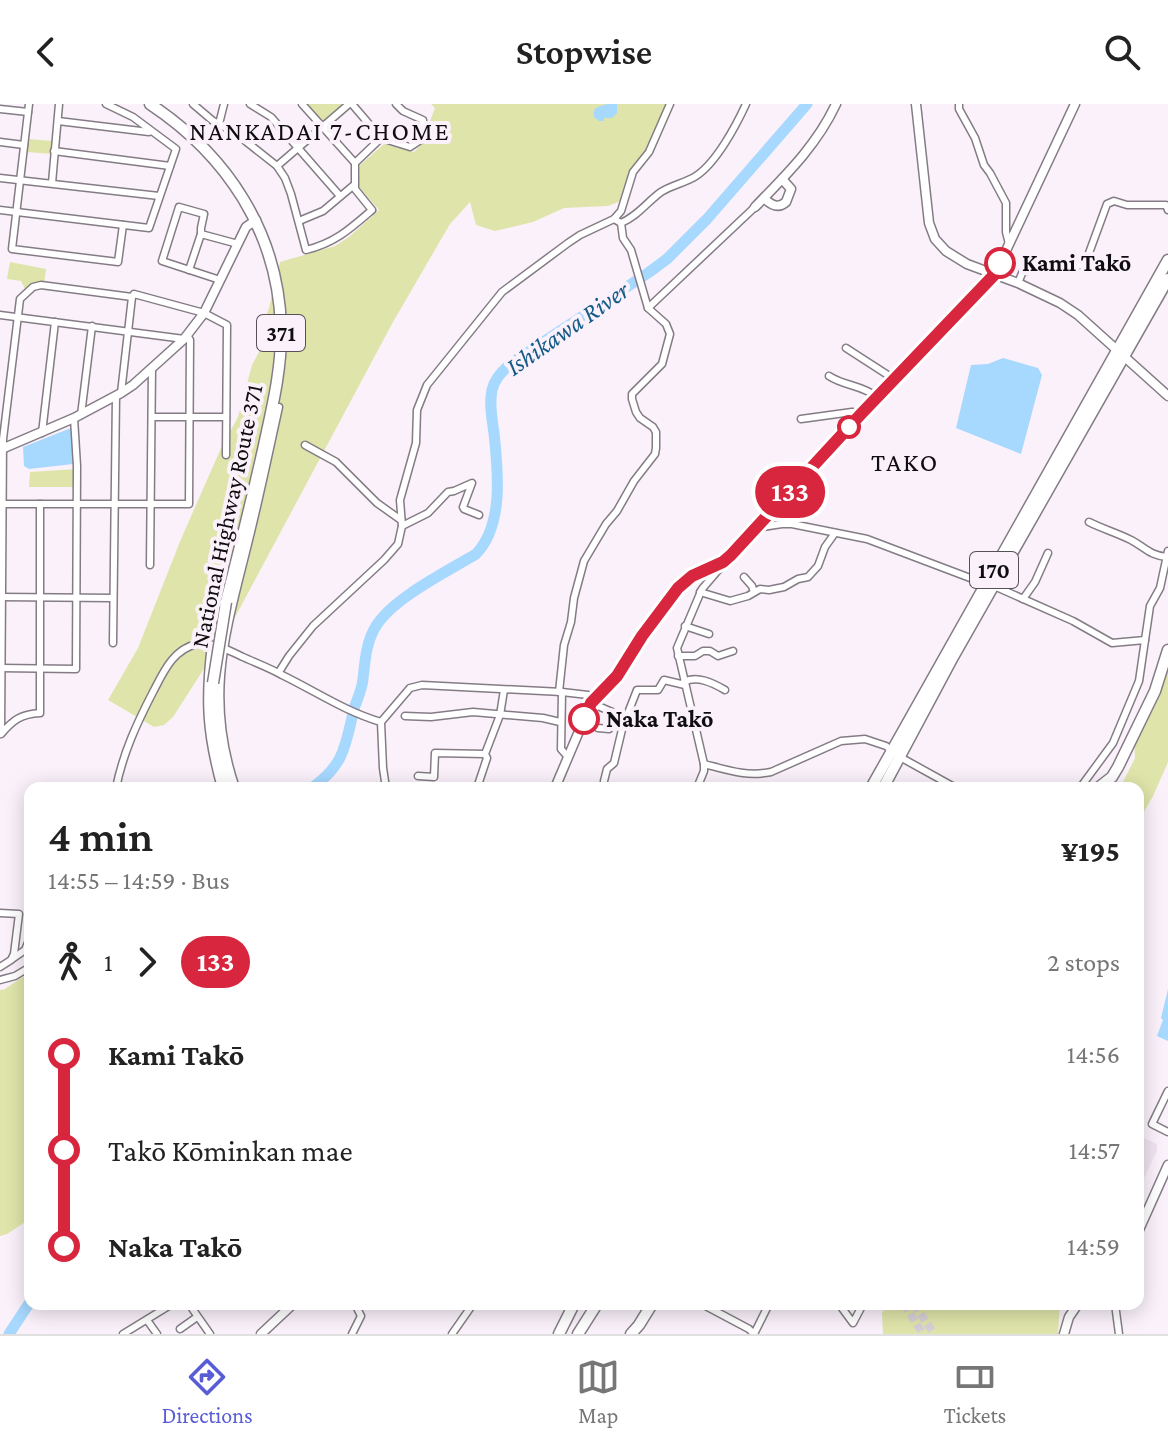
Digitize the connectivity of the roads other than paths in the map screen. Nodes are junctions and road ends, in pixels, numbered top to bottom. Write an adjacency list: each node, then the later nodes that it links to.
1 (59, 104): 20 (street)
2 (106, 104): 23 (street)
3 (150, 104): 19 (highway, National Highway Route 371 / 371)
4 (158, 104): 19 (highway, 371)
5 (193, 104): 21 (street)
6 (224, 104): 21 (street)
7 (250, 104): 27 (street)
8 (302, 104): 22 (street)
9 (351, 104): 22 (street); 24 (street)
10 (396, 104): 24 (street)
11 (670, 104): 44 (street)
12 (746, 104): 47 (street)
13 (836, 104): 33 (street)
14 (916, 104): 54 (street)
15 (959, 104): 51 (street)
16 (1075, 104): 51 (street)
17 (29, 108): 18 (street); 26 (street)
18 (0, 109)
19 (175, 120): 45 (highway, National Highway Route 371 / 371)
20 (58, 121): 23 (street); 28 (street)
21 (219, 124): 31 (street)
22 (322, 127): 27 (street); 29 (street)
23 (153, 132): 30 (street)
24 (381, 138): 29 (street)
25 (0, 142): 26 (street)
26 (24, 145): 34 (street)
27 (299, 147): 31 (street); 38 (street)
28 (54, 151): 30 (street); 35 (street)
29 (355, 163): 36 (street)
30 (170, 166): 37 (street)
31 (277, 166): 46 (street)
32 (0, 178): 34 (street)
33 (782, 179): 39 (street); 39 (street)
34 (21, 180): 35 (street); 43 (street)
35 (52, 183): 37 (street)
36 (354, 185): 38 (street); 46 (street)
37 (159, 196): 48 (street)
38 (340, 196): 46 (street)
39 (764, 198): 40 (street)
40 (755, 207): 59 (street)
41 (0, 210): 43 (street)
42 (1168, 210): 57 (street)
43 (17, 212): 48 (street); 48 (street)
44 (614, 219): 47 (street); 95 (street)
45 (256, 220): 50 (street); 143 (highway, National Highway Route 371 / 371, bridge)
46 (299, 221)
47 (621, 223): 59 (street)
48 (123, 225)
49 (201, 234): 50 (street); 53 (street); 53 (street)
50 (238, 244): 56 (street)
51 (1009, 244): 54 (street)
52 (1168, 260): 68 (highway, 170)
53 (189, 270): 56 (street)
54 (995, 274): 57 (street); 73 (street)
55 (1168, 279): 68 (highway, 170)
56 (220, 280): 60 (street)
57 (1018, 283): 68 (street)
58 (132, 297): 60 (street); 62 (street); 65 (street)
59 (647, 306): 126 (street)
60 (204, 313): 66 (street); 82 (street)
61 (0, 315): 62 (street)
62 (18, 317): 63 (street); 71 (street)
63 (55, 322): 64 (street); 84 (street)
64 (92, 326): 65 (street); 79 (street)
65 (129, 332): 66 (street); 74 (street)
66 (186, 337): 69 (street); 81 (street)
67 (846, 348): 73 (street)
68 (1121, 354): 75 (street); 103 (highway, 170)
69 (152, 367): 74 (street); 80 (street)
70 (0, 375): 71 (street)
71 (10, 376): 86 (street)
72 (829, 376): 76 (street)
73 (894, 379): 76 (street)
74 (118, 395): 79 (street); 91 (street)
75 (1168, 396)
76 (877, 397): 78 (street)
77 (279, 407): 116 (street)
78 (861, 414): 83 (street); 96 (street)
79 (78, 416): 84 (street); 90 (street)
80 (152, 417): 81 (street); 92 (street)
81 (189, 417): 82 (street); 92 (street)
82 (226, 417): 87 (street)
83 (801, 419)
84 (42, 433): 86 (street)
85 (305, 445): 95 (street)
86 (2, 448): 88 (street)
87 (226, 455)
88 (3, 504): 89 (street); 106 (street)
89 (40, 504): 90 (street); 107 (street)
90 (77, 504): 91 (street); 108 (street)
91 (115, 505): 92 (street); 109 (street)
92 (150, 505): 101 (street)
93 (479, 515): 95 (street)
94 (1089, 522): 99 (street)
95 (402, 523): 122 (street)
96 (756, 528): 97 (street); 100 (street)
97 (835, 533): 103 (street); 105 (street)
98 (1048, 553): 110 (street)
99 (1167, 554): 113 (street)
100 (723, 562): 104 (street); 127 (street)
101 (150, 565)
102 (744, 577): 105 (street)
103 (990, 585): 110 (street); 136 (highway, 170)
104 (700, 592): 105 (street); 111 (street)
105 (754, 592)
106 (1, 597): 107 (street); 120 (street)
107 (40, 597): 108 (street); 121 (street)
108 (77, 597): 109 (street); 121 (street)
109 (113, 598): 114 (street)
110 (1023, 599): 113 (street)
111 (685, 626): 112 (street); 119 (street)
112 (709, 634)
113 (1145, 640): 152 (street)
114 (113, 643)
115 (211, 645): 116 (street); 141 (street); 142 (street)
116 (223, 649): 122 (street); 144 (street)
117 (1168, 650): 153 (highway)
118 (732, 654): 119 (street)
119 (678, 656): 123 (street)
120 (1, 668): 121 (street); 121 (street)
121 (39, 668)
122 (279, 672): 132 (street)
123 (684, 684): 125 (street); 131 (street); 138 (street)
124 (504, 690): 126 (street); 129 (street); 132 (street)
125 (725, 690)
126 (560, 692): 127 (street); 133 (street)
127 (593, 700): 128 (street); 137 (street)
128 (614, 713): 131 (street); 134 (street)
129 (500, 715): 130 (street); 133 (street); 135 (street)
130 (405, 716)
131 (625, 717): 140 (street)
132 (381, 722): 145 (street)
133 (560, 722): 137 (street)
134 (598, 728)
135 (485, 754): 139 (street); 146 (street)
136 (896, 754): 138 (street); 149 (highway, 170); 150 (highway, 170); 151 (street)
137 (568, 757): 147 (street)
138 (704, 764): 148 (street)
139 (418, 776)
140 (604, 781)
141 (117, 782)
142 (220, 782)
143 (227, 782)
144 (234, 782)
145 (385, 782)
146 (479, 782)
147 (558, 782)
148 (699, 782)
149 (875, 782)
150 (885, 782)
151 (945, 782)
152 (1084, 782)
153 (1106, 782)
154 (0, 913): 156 (street)
155 (24, 951): 156 (street)
156 (11, 960): 157 (street)
157 (0, 967)
158 (24, 971): 159 (street)
159 (0, 980)
160 (1168, 1091): 161 (street)
161 (1168, 1132)
162 (1168, 1165): 163 (street)
163 (1144, 1219)
164 (163, 1310): 179 (street)
165 (193, 1310): 178 (street)
166 (287, 1310): 184 (street)
167 (358, 1310): 185 (street)
168 (469, 1310): 186 (street)
169 (571, 1310): 187 (highway)
170 (593, 1310): 188 (highway)
171 (648, 1310): 189 (highway)
172 (718, 1310): 190 (street)
173 (766, 1310): 190 (street)
174 (843, 1310): 175 (street)
175 (860, 1310)
176 (1074, 1310): 191 (street)
177 (1116, 1310): 192 (street)
178 (197, 1317): 180 (street); 183 (street)
179 (147, 1320): 181 (street); 182 (street)
180 (180, 1329)
181 (123, 1334)
182 (157, 1334)
183 (210, 1334)
184 (261, 1334)
185 (352, 1334)
186 (452, 1334)
187 (559, 1334)
188 (578, 1334)
189 (631, 1334)
190 (754, 1334)
191 (1064, 1334)
192 (1119, 1334)

